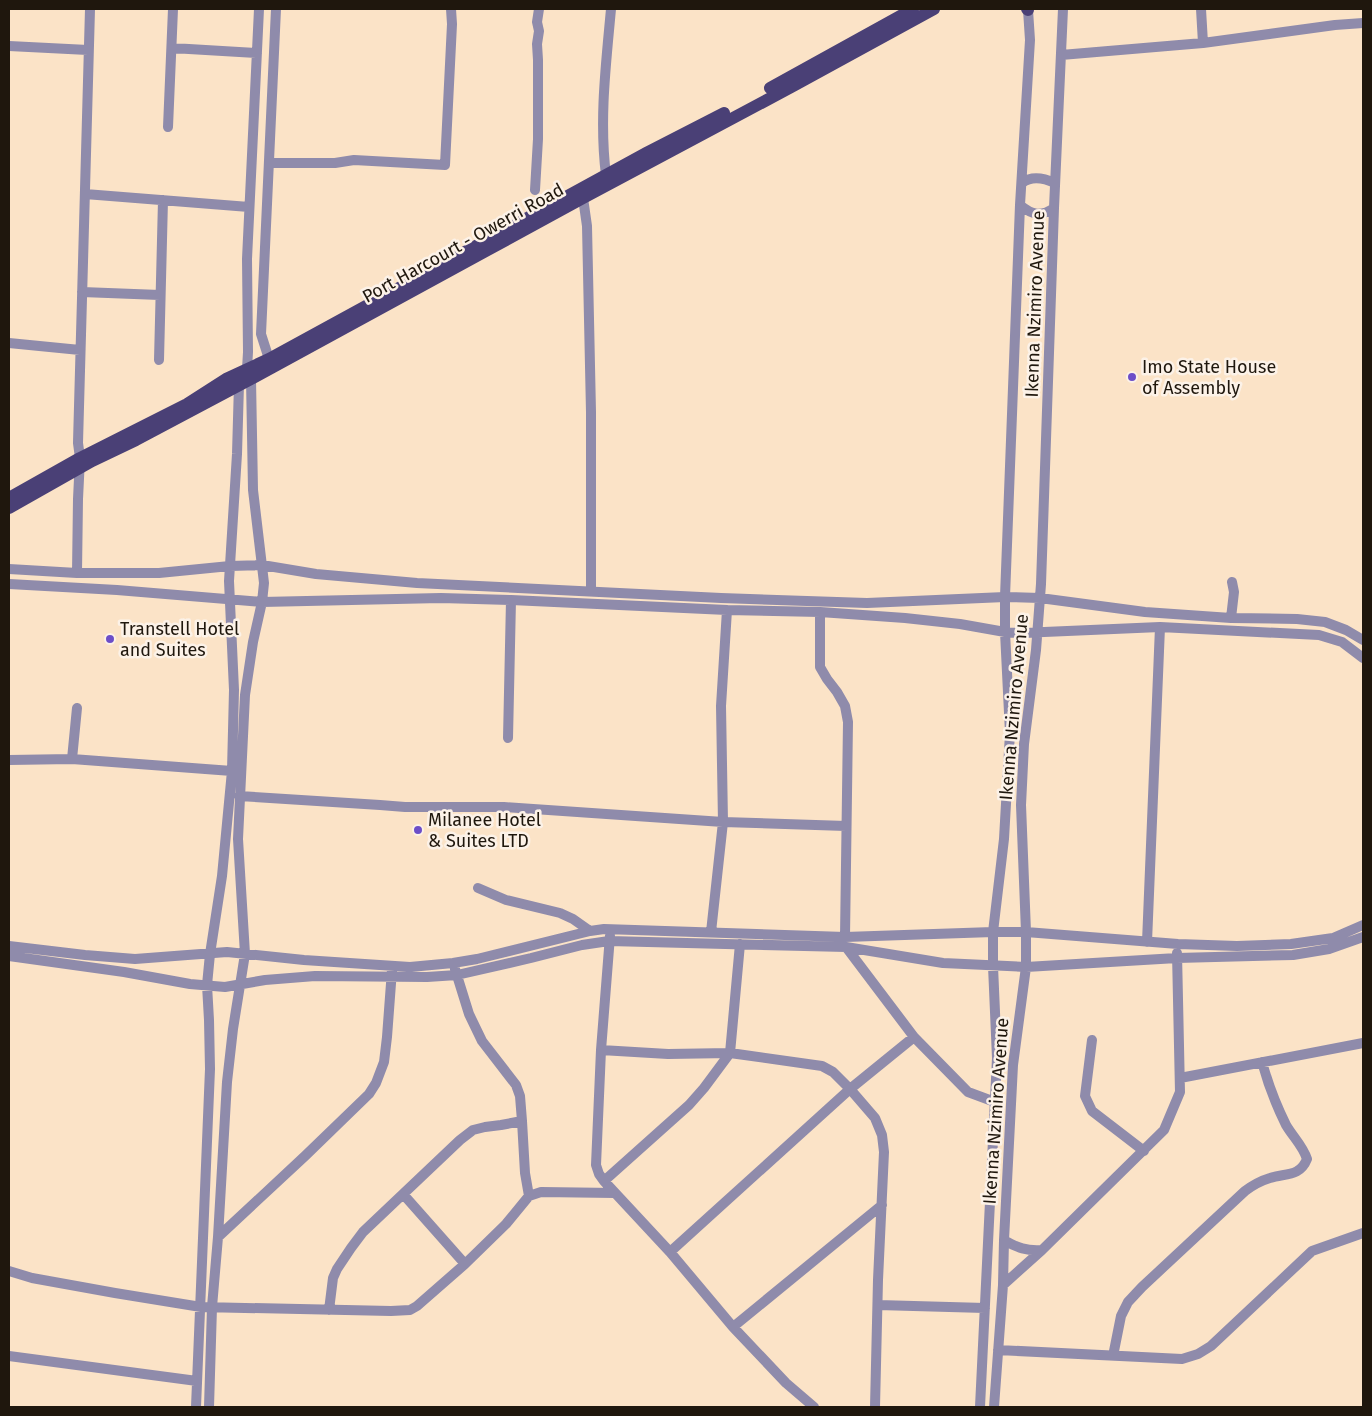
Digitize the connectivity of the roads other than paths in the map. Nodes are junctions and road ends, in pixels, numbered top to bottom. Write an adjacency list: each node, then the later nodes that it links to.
1 (90, 9): 17 (street)
2 (173, 9): 16 (street)
3 (259, 9): 18 (street)
4 (276, 9): 21 (street)
5 (451, 9): 21 (street)
6 (539, 9): 25 (street)
7 (610, 9): 22 (street)
8 (914, 9): 22 (main road, Port Harcourt - Owerri Road)
9 (934, 9): 27 (main road, Port Harcourt - Owerri Road)
10 (1028, 9): 24 (street, Ikenna Nzimiro Avenue)
11 (1063, 9): 19 (street, Ikenna Nzimiro Avenue)
12 (1201, 9): 14 (street)
13 (1363, 23): 14 (street)
14 (1203, 43): 19 (street)
15 (9, 46): 17 (street)
16 (172, 48): 18 (street); 20 (street)
17 (88, 50): 26 (street)
18 (257, 53): 30 (street)
19 (1061, 55): 23 (street, Ikenna Nzimiro Avenue)
20 (168, 127)
21 (269, 164): 36 (street)
22 (606, 176): 36 (main road, Port Harcourt - Owerri Road)
23 (1055, 183): 24 (street); 31 (street, Ikenna Nzimiro Avenue)
24 (1022, 184): 29 (street, Ikenna Nzimiro Avenue)
25 (535, 190)
26 (84, 194): 28 (street); 32 (street)
27 (583, 198): 38 (main road, Port Harcourt - Owerri Road); 49 (street)
28 (163, 200): 30 (street); 33 (street)
29 (1020, 205): 31 (street); 50 (street, Ikenna Nzimiro Avenue)
30 (249, 207): 38 (street)
31 (1054, 208): 51 (street, Ikenna Nzimiro Avenue)
32 (82, 292): 33 (street); 35 (street)
33 (160, 295): 37 (street)
34 (9, 343): 35 (street)
35 (80, 350): 40 (street)
36 (268, 359): 38 (main road, Port Harcourt - Owerri Road)
37 (159, 360)
38 (249, 374): 39 (main road, Port Harcourt - Owerri Road); 40 (main road, Port Harcourt - Owerri Road); 43 (street)
39 (239, 384): 40 (main road, Port Harcourt - Owerri Road); 44 (street)
40 (80, 464): 41 (main road, Port Harcourt - Owerri Road); 42 (main road, Port Harcourt - Owerri Road); 46 (street)
41 (9, 498)
42 (9, 508)
43 (262, 565): 44 (street); 49 (street); 54 (street)
44 (230, 566): 46 (street); 52 (street)
45 (9, 569): 46 (street)
46 (77, 573)
47 (1232, 582): 57 (street)
48 (9, 584): 52 (street)
49 (591, 592): 50 (street)
50 (1005, 597): 51 (street); 60 (street, Ikenna Nzimiro Avenue)
51 (1040, 598): 57 (street); 61 (street, Ikenna Nzimiro Avenue)
52 (229, 599): 54 (street); 69 (street)
53 (512, 600): 54 (street); 55 (street); 66 (street)
54 (262, 602): 70 (street)
55 (727, 610): 56 (street); 71 (street)
56 (820, 612): 60 (street); 72 (street)
57 (1231, 618): 58 (street)
58 (1336, 626): 62 (street); 63 (street)
59 (1160, 627): 61 (street); 62 (street); 83 (street)
60 (1005, 632): 61 (street); 78 (street, Ikenna Nzimiro Avenue)
61 (1038, 633): 79 (street, Ikenna Nzimiro Avenue)
62 (1331, 638): 64 (street)
63 (1363, 640)
64 (1363, 658)
65 (77, 708): 67 (street)
66 (508, 738)
67 (72, 759): 68 (street); 69 (street)
68 (9, 760)
69 (232, 772): 87 (street)
70 (239, 796): 71 (street); 88 (street)
71 (723, 822): 72 (street); 77 (street)
72 (846, 826): 82 (street)
73 (478, 888): 76 (street)
74 (1363, 926): 85 (street)
75 (611, 929): 76 (street); 77 (street); 81 (street)
76 (590, 930): 91 (street)
77 (711, 932): 82 (street)
78 (993, 932): 79 (street); 82 (street); 92 (street, Ikenna Nzimiro Avenue)
79 (1026, 932): 83 (street); 93 (street, Ikenna Nzimiro Avenue)
80 (1363, 937): 90 (street)
81 (609, 941): 84 (street); 95 (street); 101 (street)
82 (846, 942): 84 (street); 92 (street); 98 (street)
83 (1147, 942): 85 (street)
84 (740, 944): 102 (street)
85 (1178, 944): 90 (street)
86 (9, 946): 87 (street)
87 (210, 954): 88 (street); 97 (street)
88 (245, 954): 94 (street); 96 (street)
89 (9, 956): 97 (street)
90 (1177, 958): 93 (street); 104 (street)
91 (453, 963): 94 (street); 95 (street)
92 (993, 966): 93 (street); 106 (street, Ikenna Nzimiro Avenue)
93 (1026, 967): 116 (street, Ikenna Nzimiro Avenue)
94 (392, 972): 95 (street); 96 (street); 115 (street)
95 (457, 975): 107 (street)
96 (241, 984): 97 (street); 115 (street)
97 (207, 985): 123 (street)
98 (914, 1037): 105 (street); 106 (street)
99 (1092, 1040): 108 (street)
100 (1363, 1043): 103 (street)
101 (601, 1050): 102 (street); 109 (street)
102 (730, 1053): 105 (street); 109 (street)
103 (1262, 1062): 104 (street); 130 (street)
104 (1180, 1078): 108 (street)
105 (850, 1089): 113 (street); 118 (street)
106 (995, 1102): 125 (street, Ikenna Nzimiro Avenue)
107 (522, 1121): 111 (street); 112 (street)
108 (1144, 1151): 117 (street)
109 (604, 1181): 110 (street)
110 (615, 1193): 112 (street); 118 (street)
111 (403, 1194): 119 (street); 126 (street)
112 (529, 1196): 119 (street)
113 (882, 1205): 122 (street); 127 (street)
114 (1363, 1233): 130 (street)
115 (218, 1237): 124 (street)
116 (1004, 1240): 117 (street); 121 (street, Ikenna Nzimiro Avenue)
117 (1042, 1250): 121 (street)
118 (670, 1252): 127 (street)
119 (465, 1264): 126 (street)
120 (9, 1271): 123 (street)
121 (1003, 1285): 128 (street, Ikenna Nzimiro Avenue)
122 (878, 1305): 125 (street); 135 (street)
123 (201, 1307): 124 (street); 131 (street)
124 (212, 1307): 126 (street); 133 (street)
125 (985, 1308): 136 (street, Ikenna Nzimiro Avenue)
126 (330, 1310)
127 (733, 1327): 134 (street)
128 (998, 1350): 130 (street); 137 (street, Ikenna Nzimiro Avenue)
129 (9, 1356): 131 (street)
130 (1113, 1356)
131 (197, 1381): 132 (street)
132 (196, 1407)
133 (209, 1407)
134 (814, 1407)
135 (875, 1407)
136 (980, 1407)
137 (994, 1407)

